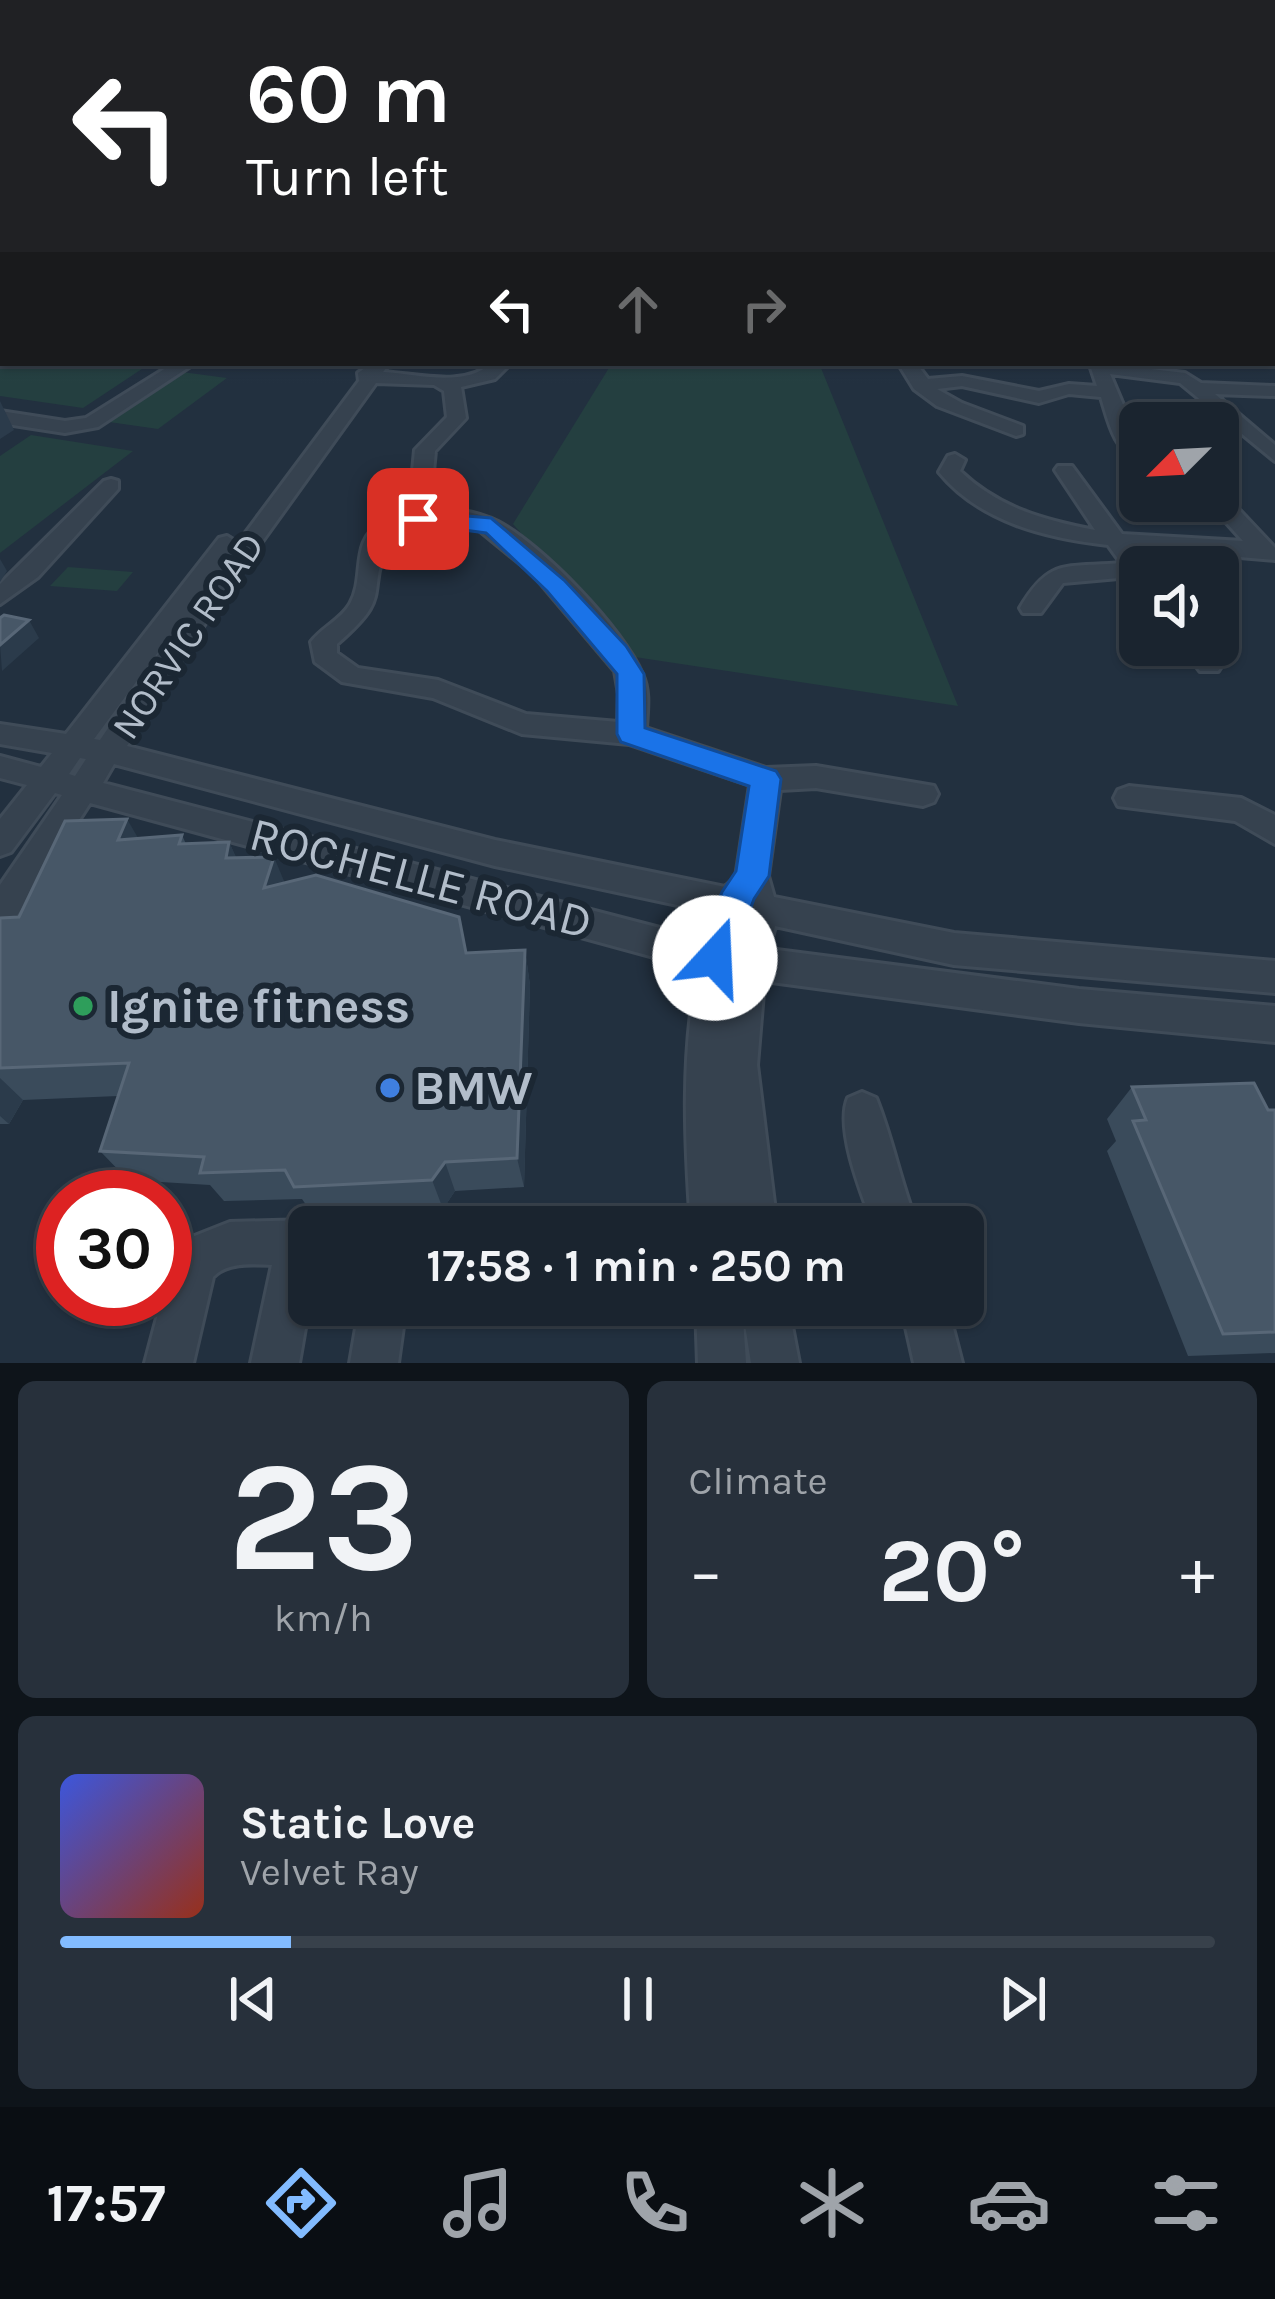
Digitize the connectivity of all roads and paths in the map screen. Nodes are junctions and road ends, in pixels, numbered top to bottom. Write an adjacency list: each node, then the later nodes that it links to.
1 (181, 366): 15 (street)
2 (499, 366): 9 (street)
3 (909, 366): 8 (street)
4 (1098, 366): 11 (street); 12 (street)
5 (989, 367): 7 (street)
6 (375, 370): 9 (street); 32 (street, NORVIC ROAD); 33 (street, NORVIC ROAD)
7 (970, 382): 8 (street); 13 (street)
8 (920, 385): 14 (street)
9 (449, 386): 21 (street)
10 (1274, 387): 11 (street)
11 (1199, 388): 18 (street)
12 (1106, 392): 13 (street); 16 (street)
13 (1039, 397): 14 (street)
14 (988, 415): 17 (street)
15 (0, 418)
16 (1119, 425)
17 (1016, 430)
18 (1275, 455)
19 (955, 460): 24 (street)
20 (1065, 470): 24 (street)
21 (422, 482)
22 (111, 485): 28 (street)
23 (1237, 522): 26 (street)
24 (1114, 537): 25 (street); 26 (street)
25 (1120, 546)
26 (1269, 556)
27 (1119, 573): 29 (street)
28 (0, 596)
29 (1033, 608)
30 (0, 734): 32 (street, ROCHELLE ROAD)
31 (631, 734): 31 (street); 35 (street)
32 (70, 746): 33 (street, ROCHELLE ROAD); 36 (street, NORVIC ROAD)
33 (108, 752): 37 (street, NORVIC ROAD); 42 (street, ROCHELLE ROAD)
34 (0, 767): 36 (street, ROCHELLE ROAD)
35 (766, 779): 38 (street); 42 (street)
36 (45, 782): 37 (street, ROCHELLE ROAD); 41 (street, NORVIC ROAD)
37 (85, 791): 43 (street, NORVIC ROAD); 44 (street, ROCHELLE ROAD)
38 (923, 794)
39 (1129, 798): 40 (street)
40 (1275, 831)
41 (0, 843)
42 (749, 898): 44 (street); 45 (street, ROCHELLE ROAD)
43 (0, 913)
44 (731, 961): 46 (street, ROCHELLE ROAD); 48 (street); 49 (street)
45 (1275, 977)
46 (1275, 1024)
47 (862, 1112): 50 (street)
48 (711, 1206)
49 (752, 1206)
50 (888, 1206)
51 (288, 1244): 57 (street)
52 (288, 1307): 58 (street)
53 (380, 1326): 59 (street)
54 (720, 1326): 60 (street)
55 (769, 1326): 61 (street)
56 (929, 1326): 62 (street)
57 (169, 1363)
58 (275, 1363)
59 (374, 1363)
60 (722, 1363)
61 (775, 1363)
62 (938, 1363)

